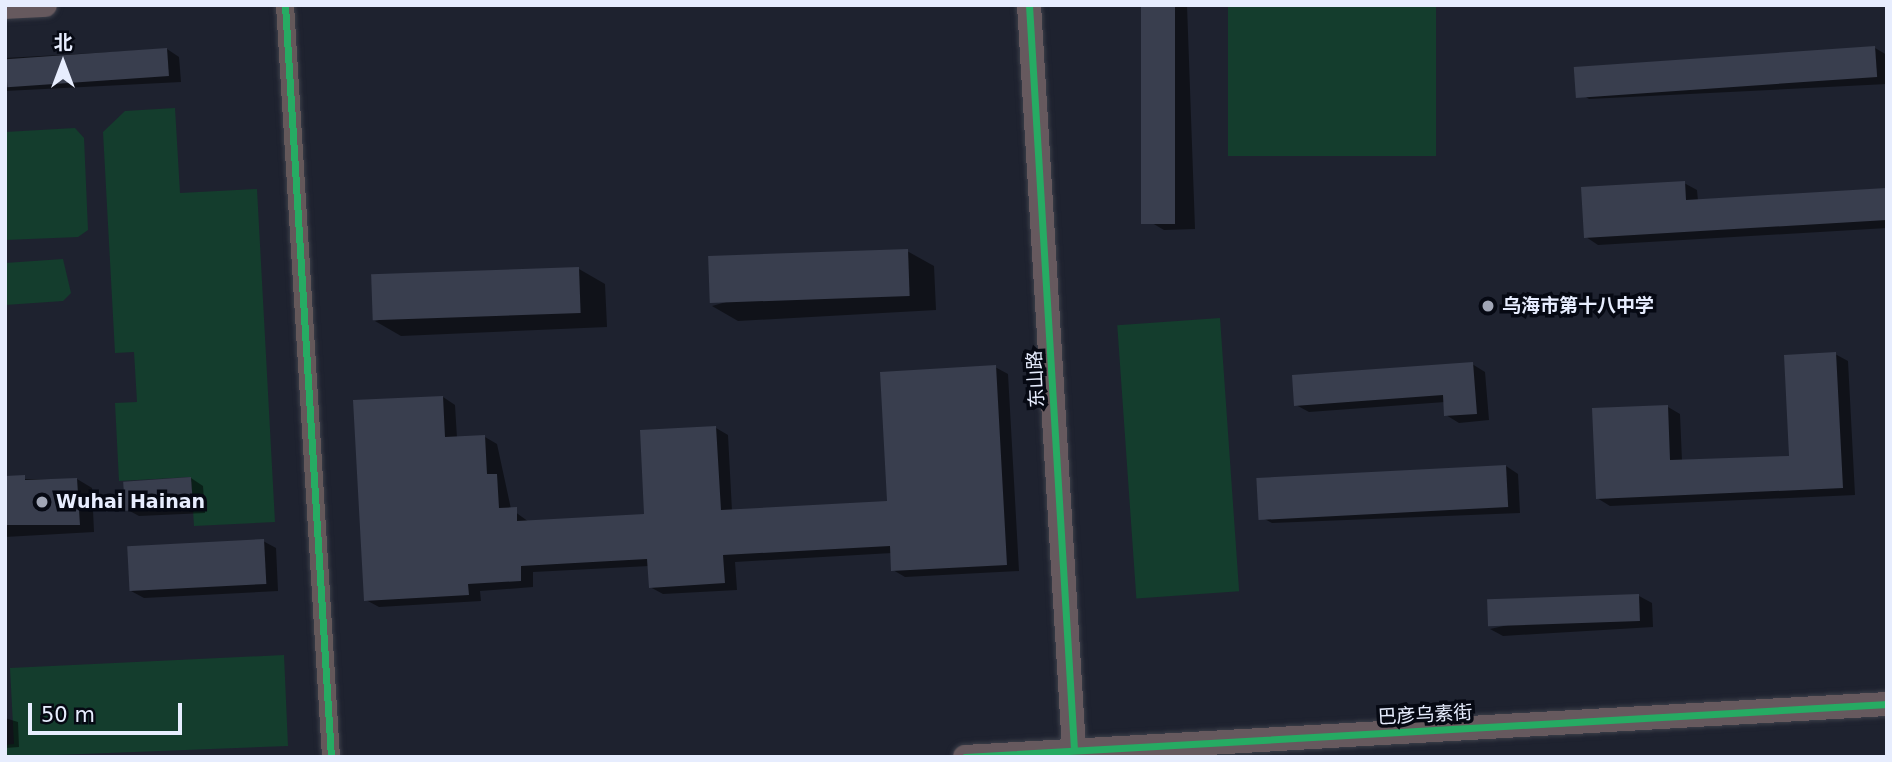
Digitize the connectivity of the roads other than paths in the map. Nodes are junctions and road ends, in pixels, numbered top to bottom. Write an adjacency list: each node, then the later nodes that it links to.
1 (45, 5): 4 (street)
2 (285, 5): 8 (street)
3 (1029, 5): 7 (street, 东山路)
4 (5, 7)
5 (1887, 704): 7 (street, 巴彦乌素街)
6 (1887, 718): 10 (street, 巴彦乌素街)
7 (1074, 751): 9 (street, 巴彦乌素街)
8 (331, 757)
9 (965, 757)
10 (1196, 757)

